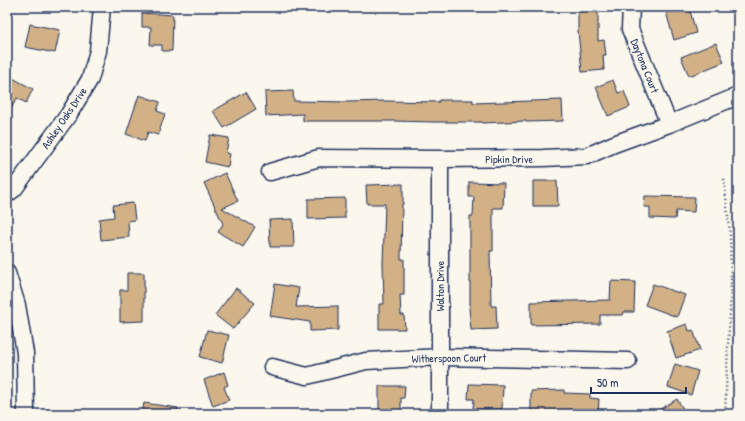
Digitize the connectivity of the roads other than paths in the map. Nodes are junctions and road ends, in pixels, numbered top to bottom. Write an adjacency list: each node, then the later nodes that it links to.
1 (102, 7): 7 (street, Ashley Oaks Drive)
2 (631, 7): 4 (street, Daytona Court)
3 (738, 96): 4 (street, Pipkin Drive)
4 (669, 124): 5 (street, Pipkin Drive)
5 (440, 159): 6 (street, Pipkin Drive); 9 (street, Walton Drive)
6 (270, 172)
7 (7, 194)
8 (7, 273): 12 (street)
9 (440, 356): 10 (street, Witherspoon Court); 11 (street, Witherspoon Court); 13 (street, Walton Drive)
10 (628, 361)
11 (272, 367)
12 (26, 414)
13 (440, 414)

